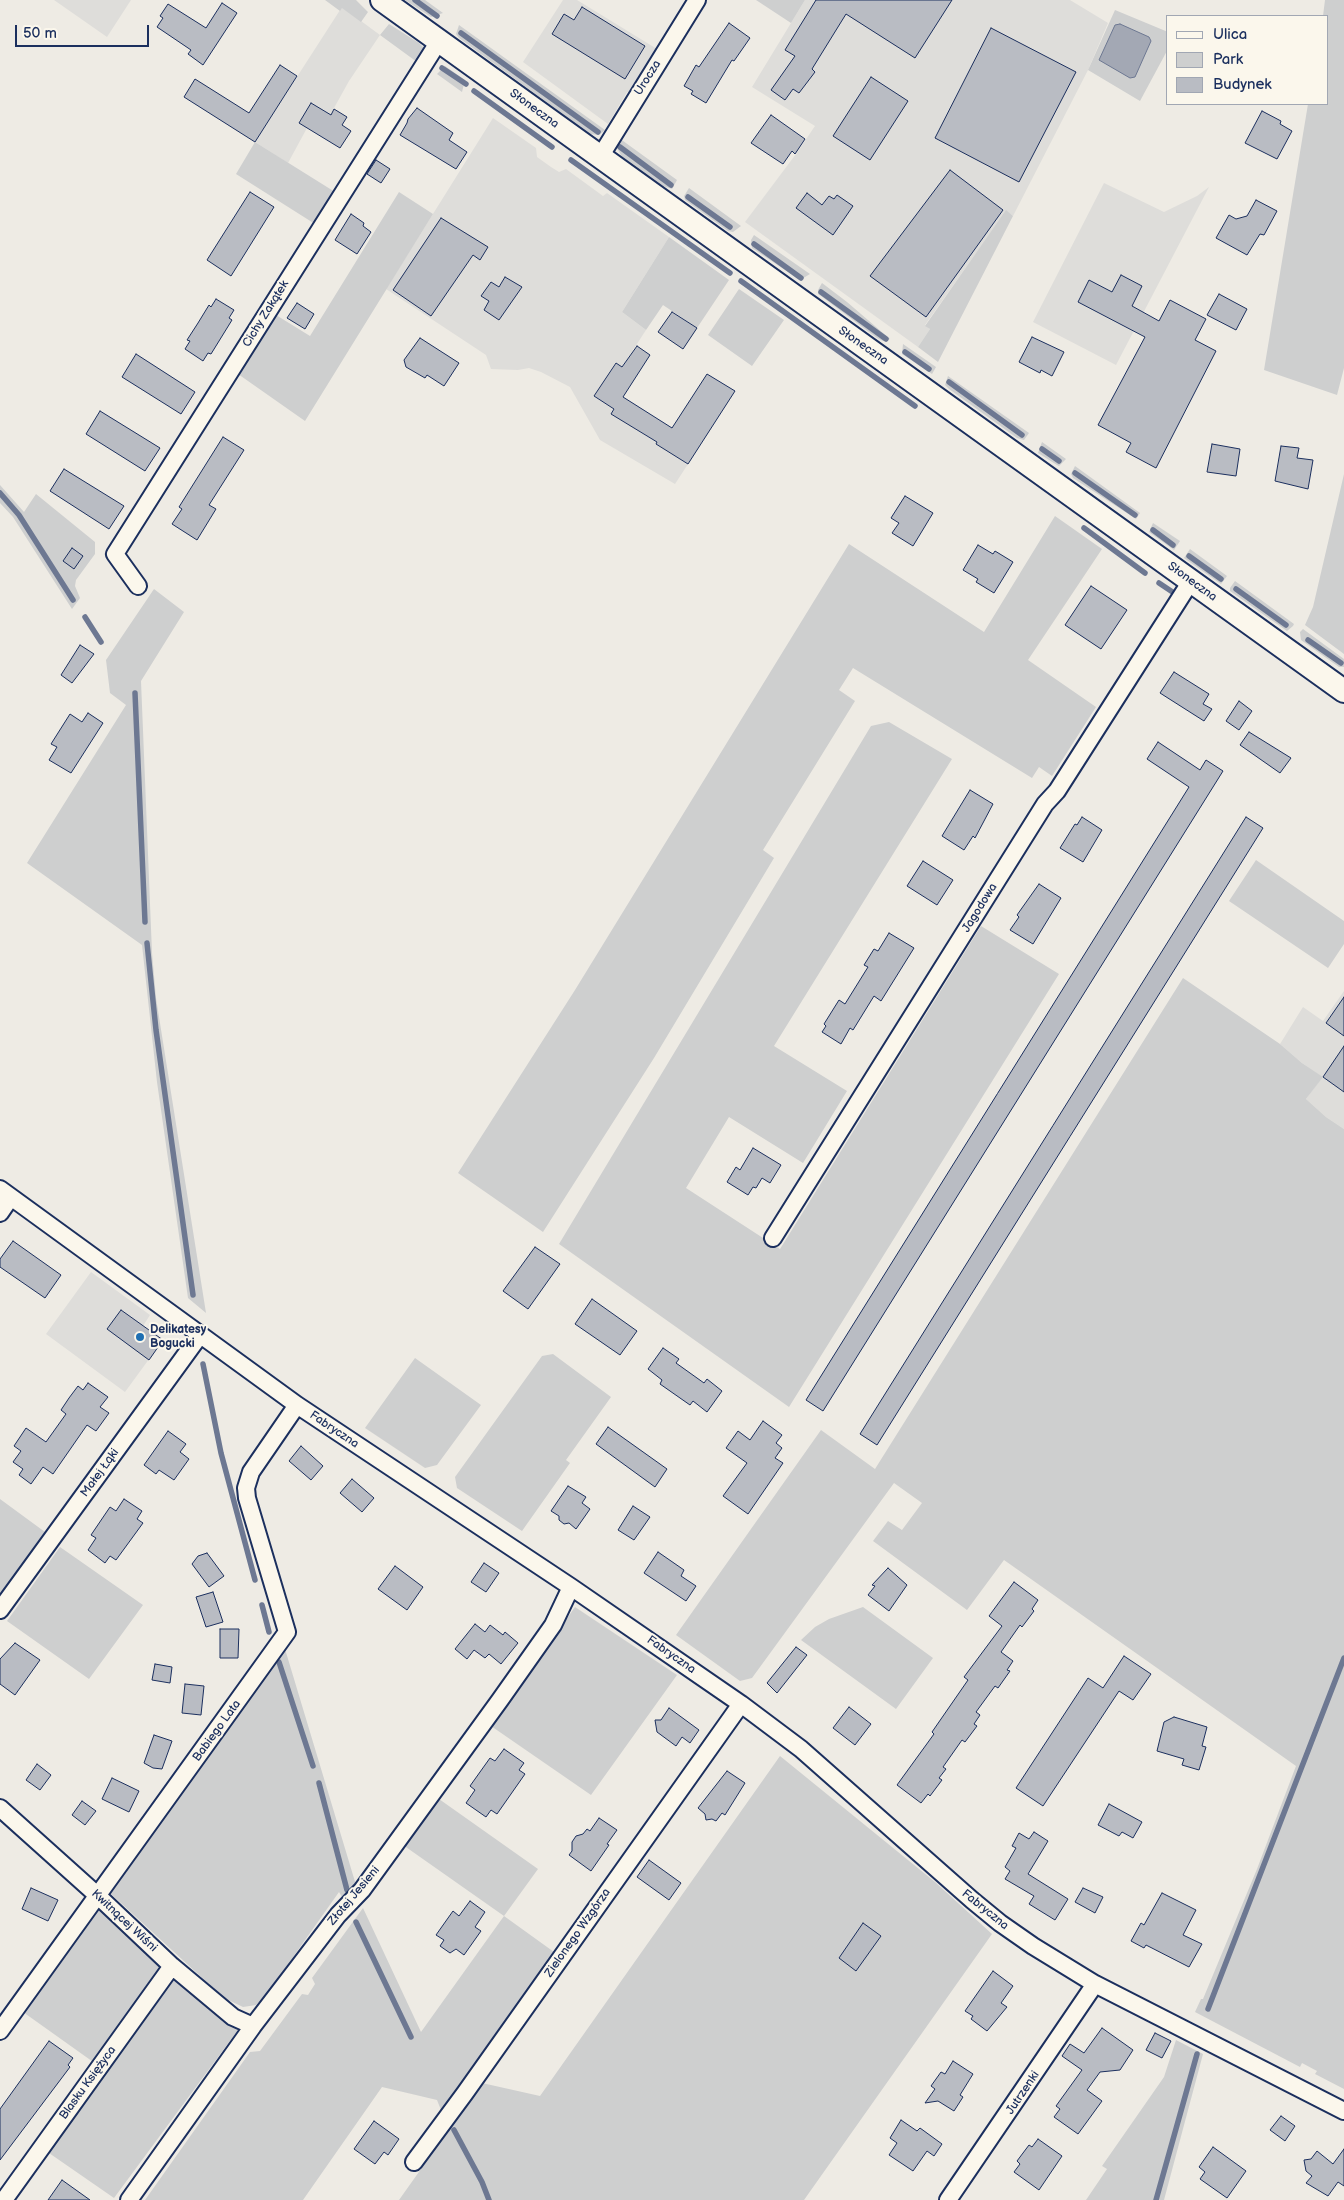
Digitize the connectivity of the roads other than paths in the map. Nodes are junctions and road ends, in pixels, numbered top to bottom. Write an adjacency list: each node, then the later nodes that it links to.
1 (382, 0): 3 (main road, Słoneczna)
2 (697, 0): 4 (street, Urocza)
3 (439, 41): 4 (main road, Słoneczna); 6 (street, Cichy Zakątek)
4 (600, 157): 5 (main road, Słoneczna)
5 (1191, 581): 7 (main road, Słoneczna); 10 (street, Jagodowa)
6 (138, 586)
7 (1344, 691)
8 (6, 1193): 9 (street); 11 (street, Fabryczna)
9 (0, 1213)
10 (773, 1238)
11 (200, 1334): 12 (street, Fabryczna); 14 (street, Małej Łąki)
12 (297, 1405): 13 (street, Fabryczna); 17 (street, Babiego Lata)
13 (571, 1587): 15 (street, Fabryczna); 20 (street, Złotej Jesieni)
14 (0, 1610)
15 (741, 1704): 19 (street, Fabryczna); 23 (street, Zielonego Wzgórza)
16 (0, 1808): 17 (street, Kwitnącej Wiśni)
17 (98, 1895): 18 (street, Kwitnącej Wiśni); 21 (street, Babiego Lata)
18 (172, 1966): 20 (street, Kwitnącej Wiśni); 24 (street, Blasku Księżyca)
19 (1096, 1984): 22 (street, Fabryczna); 26 (street, Jutrzenki)
20 (253, 2026): 25 (street, Złotej Jesieni)
21 (0, 2031)
22 (1344, 2111)
23 (414, 2162)
24 (4, 2200)
25 (128, 2200)
26 (948, 2200)

